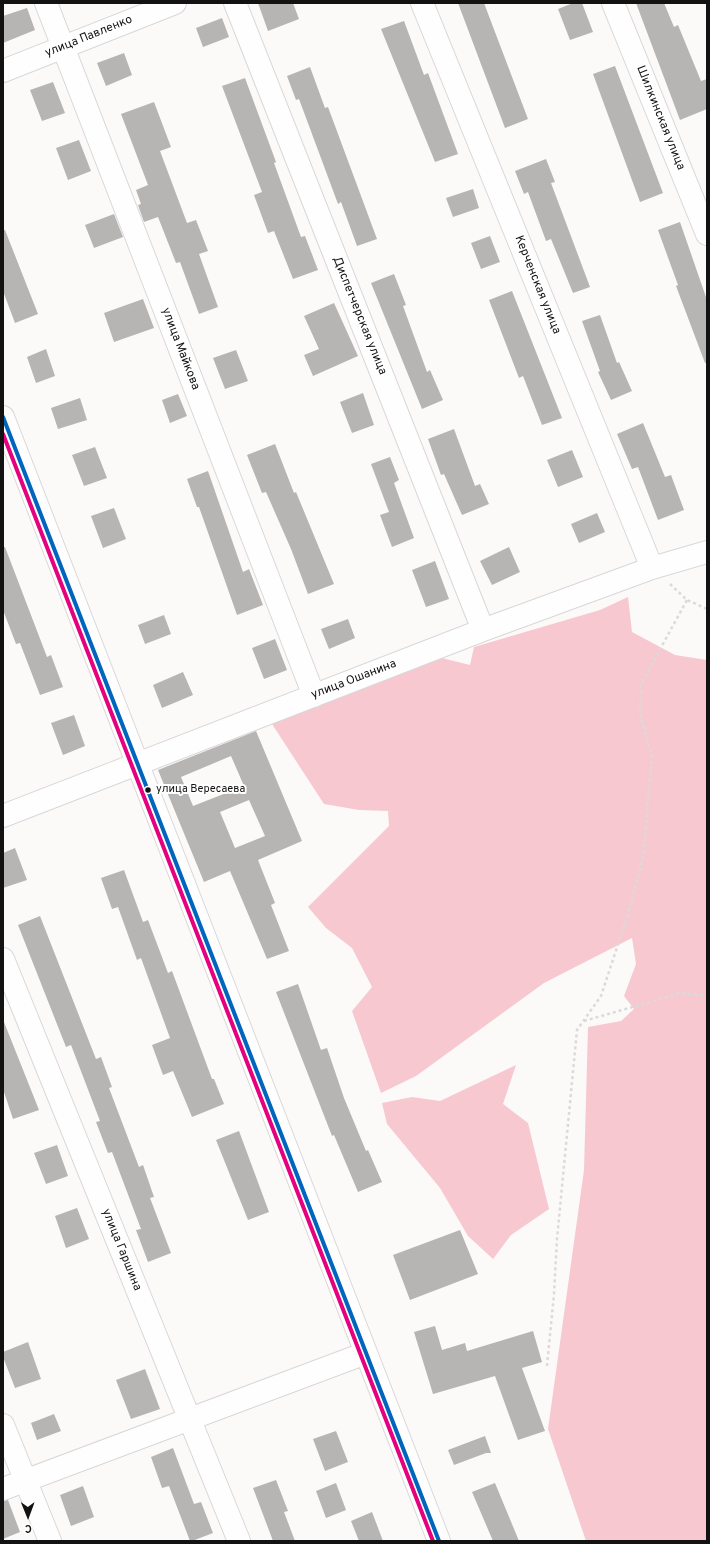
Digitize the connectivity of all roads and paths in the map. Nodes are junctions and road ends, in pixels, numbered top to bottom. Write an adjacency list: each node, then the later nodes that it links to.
1 (46, 3): 6 (street, улица Майкова)
2 (175, 3): 6 (street, улица Павленко)
3 (235, 3): 14 (street, Диспетчерская улица)
4 (422, 3): 11 (street, Керченская улица)
5 (613, 3): 8 (street, Шилкинская улица)
6 (63, 47): 7 (street, улица Павленко); 15 (street, улица Майкова)
7 (3, 71)
8 (707, 234)
9 (3, 417): 16 (street)
10 (707, 552): 11 (street, улица Ошанина)
11 (652, 568): 12 (path); 14 (street, улица Ошанина)
12 (687, 600): 13 (path); 20 (path)
13 (707, 609)
14 (483, 630): 15 (street, улица Ошанина)
15 (314, 696): 16 (street, улица Ошанина)
16 (138, 762): 17 (street, улица Ошанина); 21 (street)
17 (3, 816)
18 (3, 959): 23 (street, улица Гаршина)
19 (707, 996): 20 (path)
20 (584, 1021): 22 (path)
21 (366, 1353): 23 (street); 29 (street)
22 (547, 1366)
23 (190, 1420): 25 (street); 28 (street, улица Гаршина)
24 (3, 1425): 25 (street)
25 (25, 1480): 26 (street); 27 (street)
26 (3, 1489)
27 (50, 1541)
28 (239, 1541)
29 (439, 1541)

